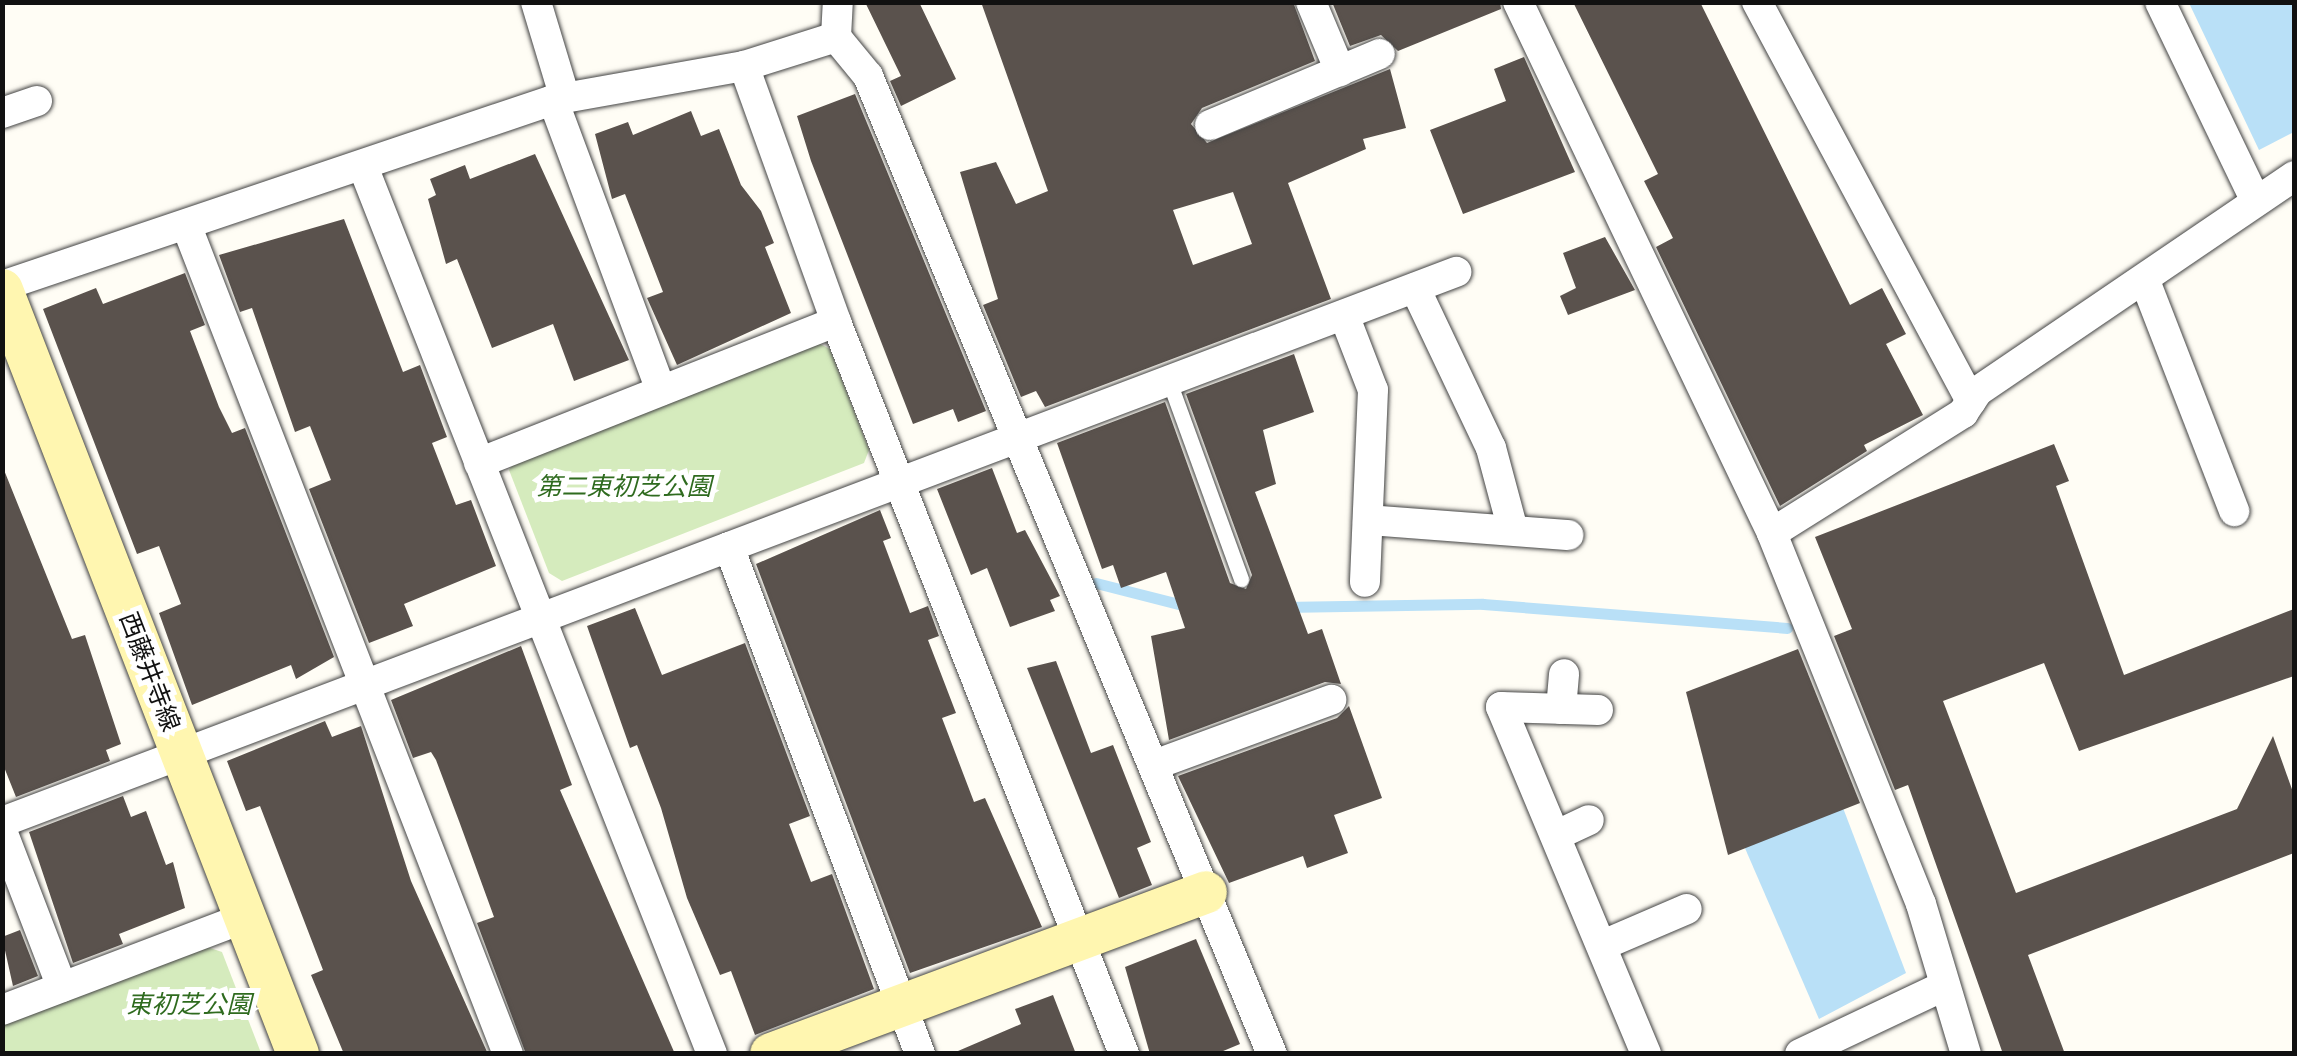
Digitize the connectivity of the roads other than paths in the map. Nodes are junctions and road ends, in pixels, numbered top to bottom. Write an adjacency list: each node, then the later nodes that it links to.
1 (536, 2): 11 (street)
2 (838, 2): 7 (street)
3 (1311, 2): 10 (street)
4 (1518, 2): 34 (street)
5 (1758, 2): 27 (street)
6 (2160, 2): 17 (street)
7 (836, 37): 9 (street); 28 (street)
8 (1380, 54): 10 (street)
9 (744, 66): 11 (street); 24 (street)
10 (1340, 71): 14 (street)
11 (559, 99): 15 (street); 26 (street)
12 (37, 101): 13 (street)
13 (2, 112)
14 (1210, 125)
15 (364, 170): 18 (street); 29 (street)
16 (2294, 176): 17 (street)
17 (2255, 199): 20 (street)
18 (187, 228): 21 (street); 41 (street)
19 (1456, 272): 22 (street)
20 (2145, 281): 27 (street); 31 (street)
21 (2, 288): 45 (main road, 西藤井寺線)
22 (1415, 288): 23 (street); 33 (street)
23 (1344, 315): 25 (street); 32 (street)
24 (836, 322): 26 (street); 30 (street)
25 (1169, 381): 28 (street); 37 (lane)
26 (661, 391): 29 (street)
27 (1971, 401): 34 (street)
28 (1016, 439): 30 (street); 46 (street)
29 (479, 463): 39 (street)
30 (902, 482): 36 (street); 54 (street)
31 (2234, 511)
32 (1368, 520): 33 (street); 38 (street)
33 (1513, 530): 35 (street)
34 (1772, 534): 56 (street)
35 (1568, 535)
36 (729, 547): 39 (street); 58 (street)
37 (1241, 579)
38 (1365, 582)
39 (540, 619): 41 (street); 62 (street)
40 (1564, 674): 43 (street)
41 (365, 685): 45 (street); 61 (street)
42 (1331, 700): 46 (street)
43 (1561, 709): 44 (street); 50 (street)
44 (1598, 710)
45 (180, 754): 48 (street); 53 (main road, 西藤井寺線)
46 (1154, 765): 51 (street)
47 (1590, 820): 50 (street)
48 (2, 822)
49 (2, 831): 57 (street)
50 (1556, 835): 55 (street)
51 (1206, 892): 54 (main road); 66 (street)
52 (1687, 909): 55 (street)
53 (244, 918): 57 (street); 60 (main road, 西藤井寺線)
54 (1079, 938): 58 (main road); 65 (street)
55 (1604, 945): 67 (street)
56 (1944, 986): 68 (street); 69 (street)
57 (62, 987): 59 (street)
58 (900, 1003): 63 (main road); 64 (street)
59 (2, 1010)
60 (298, 1054)
61 (508, 1054)
62 (712, 1054)
63 (770, 1054)
64 (920, 1054)
65 (1124, 1054)
66 (1272, 1054)
67 (1646, 1054)
68 (1800, 1054)
69 (1966, 1054)

